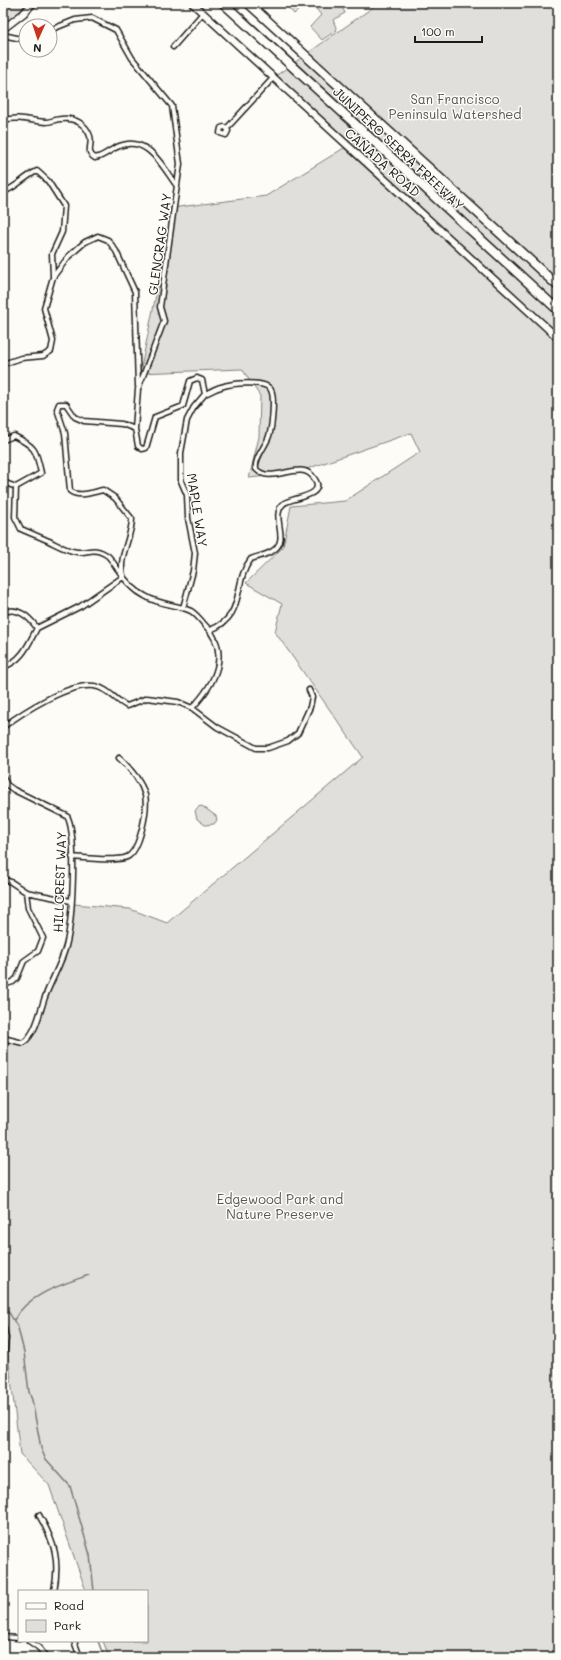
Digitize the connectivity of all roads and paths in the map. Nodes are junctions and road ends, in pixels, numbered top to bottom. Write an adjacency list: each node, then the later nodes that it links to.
1 (33, 3): 7 (main road)
2 (192, 3): 5 (main road, CAÑADA ROAD)
3 (223, 3): 18 (highway, JUNIPERO SERRA FREEWAY)
4 (248, 3): 17 (highway, JUNIPERO SERRA FREEWAY)
5 (203, 13): 10 (street); 11 (main road, CAÑADA ROAD)
6 (58, 27): 14 (street, GLENCRAG WAY)
7 (3, 29)
8 (3, 35): 9 (street)
9 (18, 38)
10 (173, 47)
11 (274, 77): 13 (street); 19 (main road, CAÑADA ROAD)
12 (3, 120): 14 (street)
13 (227, 128)
14 (177, 187): 21 (street, GLENCRAG WAY)
15 (3, 192): 16 (street)
16 (53, 277): 20 (street); 21 (street)
17 (558, 286)
18 (558, 310)
19 (558, 338)
20 (3, 364)
21 (138, 389): 23 (street, GLENCRAG WAY)
22 (205, 394): 23 (street); 28 (street, MAPLE WAY); 31 (street)
23 (135, 429): 27 (street)
24 (3, 440): 26 (street)
25 (3, 482): 26 (street)
26 (16, 487): 27 (street)
27 (123, 577): 28 (street); 30 (street)
28 (183, 608): 31 (street)
29 (3, 613): 30 (street)
30 (37, 628): 32 (street)
31 (210, 630): 34 (street)
32 (3, 667)
33 (309, 690): 34 (street)
34 (192, 708): 35 (street)
35 (3, 727)
36 (119, 758): 38 (street)
37 (3, 778): 38 (street, HILLCREST WAY)
38 (72, 857): 41 (street, HILLCREST WAY)
39 (3, 879): 40 (street)
40 (26, 892): 41 (street); 42 (street)
41 (71, 901): 43 (street, HILLCREST WAY)
42 (3, 985)
43 (3, 1038)
44 (3, 1324): 45 (street)
45 (3, 1368)
46 (39, 1516): 47 (street)
47 (54, 1590)
48 (3, 1637): 49 (street)
49 (18, 1638)
50 (30, 1642): 52 (street)
51 (74, 1642): 53 (street)
52 (46, 1657)
53 (80, 1657)

